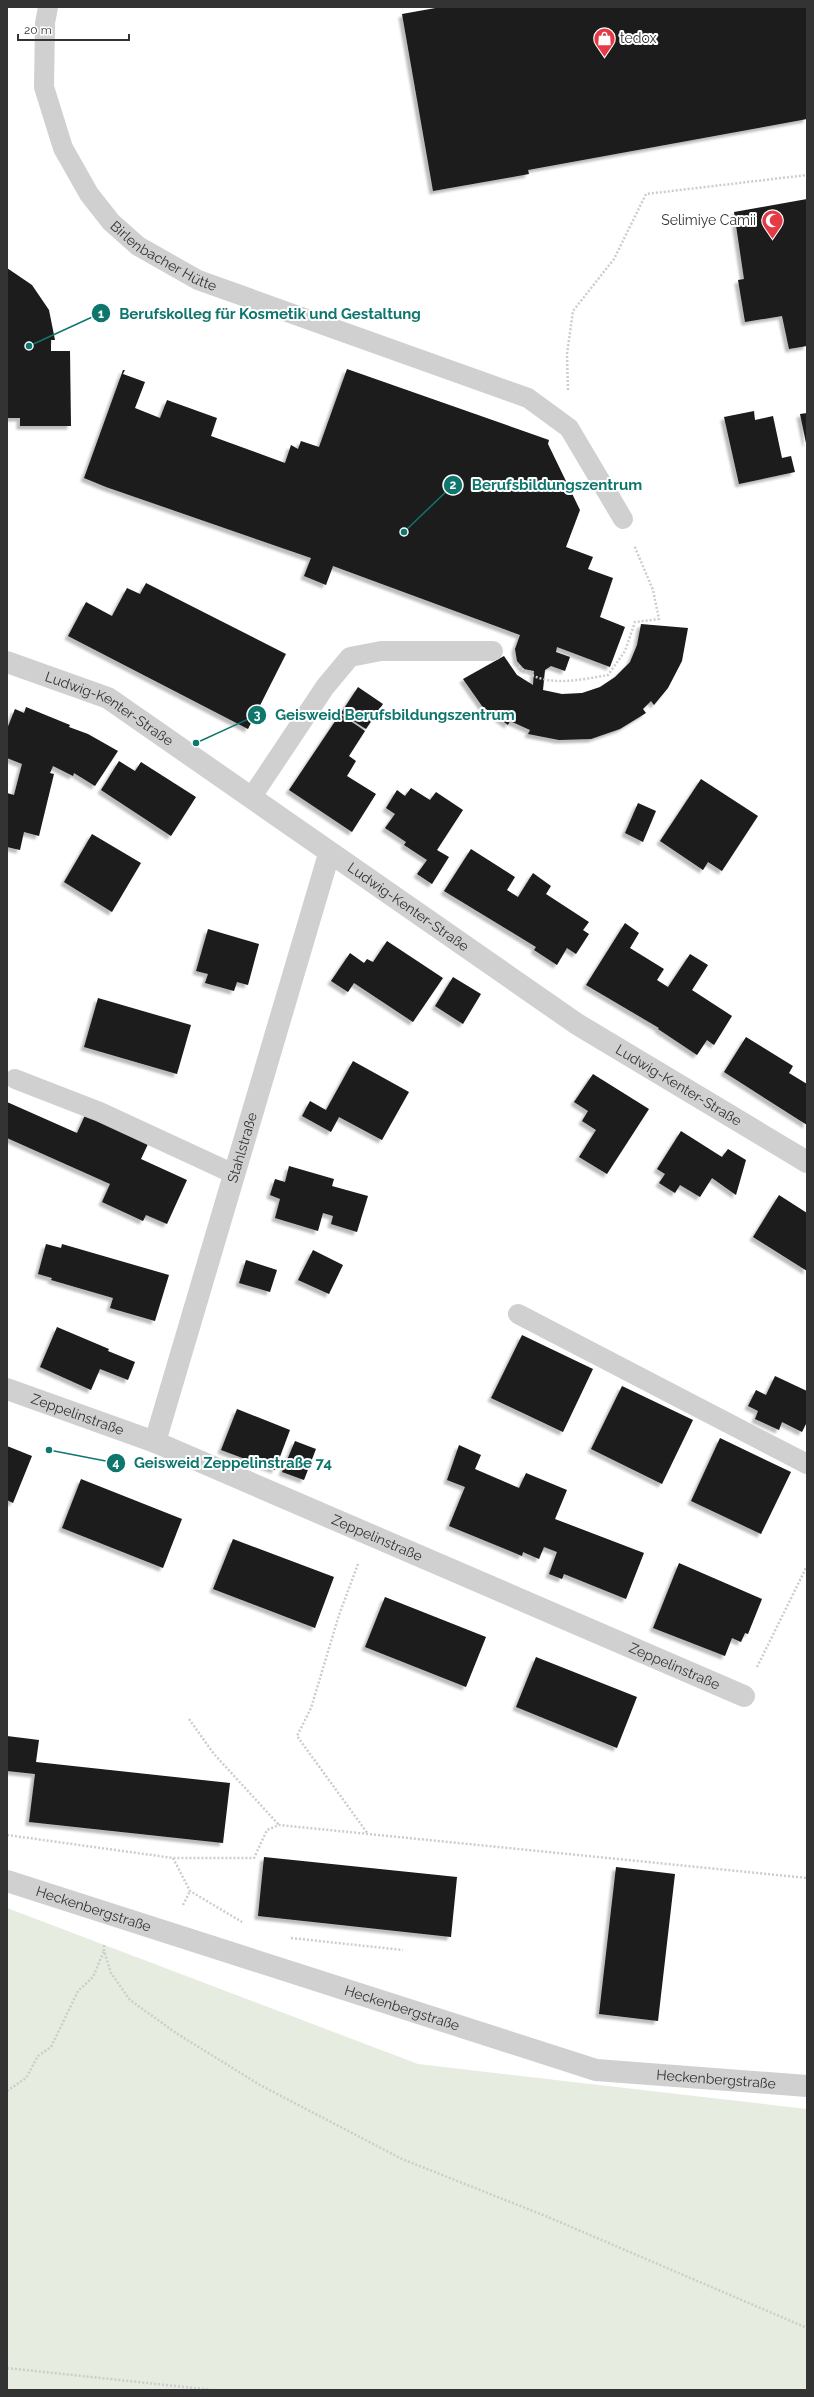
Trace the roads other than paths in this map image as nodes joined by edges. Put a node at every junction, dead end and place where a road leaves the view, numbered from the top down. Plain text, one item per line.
1 (48, 7) edge
2 (623, 519) road end
3 (493, 651) road end
4 (7, 662) edge
5 (251, 798) junction
6 (329, 854) junction
7 (15, 1079) dead end
8 (807, 1162) edge
9 (234, 1174) junction
10 (518, 1314) dead end
11 (7, 1389) edge
12 (155, 1442) junction
13 (807, 1464) edge
14 (744, 1696) road end
15 (7, 1882) edge
16 (807, 2086) edge

1 - 2 lane, Birlenbacher Hütte
3 - 5 lane
4 - 5 street, Ludwig-Kenter-Straße
5 - 6 street, Ludwig-Kenter-Straße
6 - 8 street, Ludwig-Kenter-Straße
6 - 9 street, Stahlstraße
7 - 9 lane
9 - 12 street, Stahlstraße
10 - 13 lane
11 - 12 street, Zeppelinstraße
12 - 14 street, Zeppelinstraße
15 - 16 street, Heckenbergstraße

